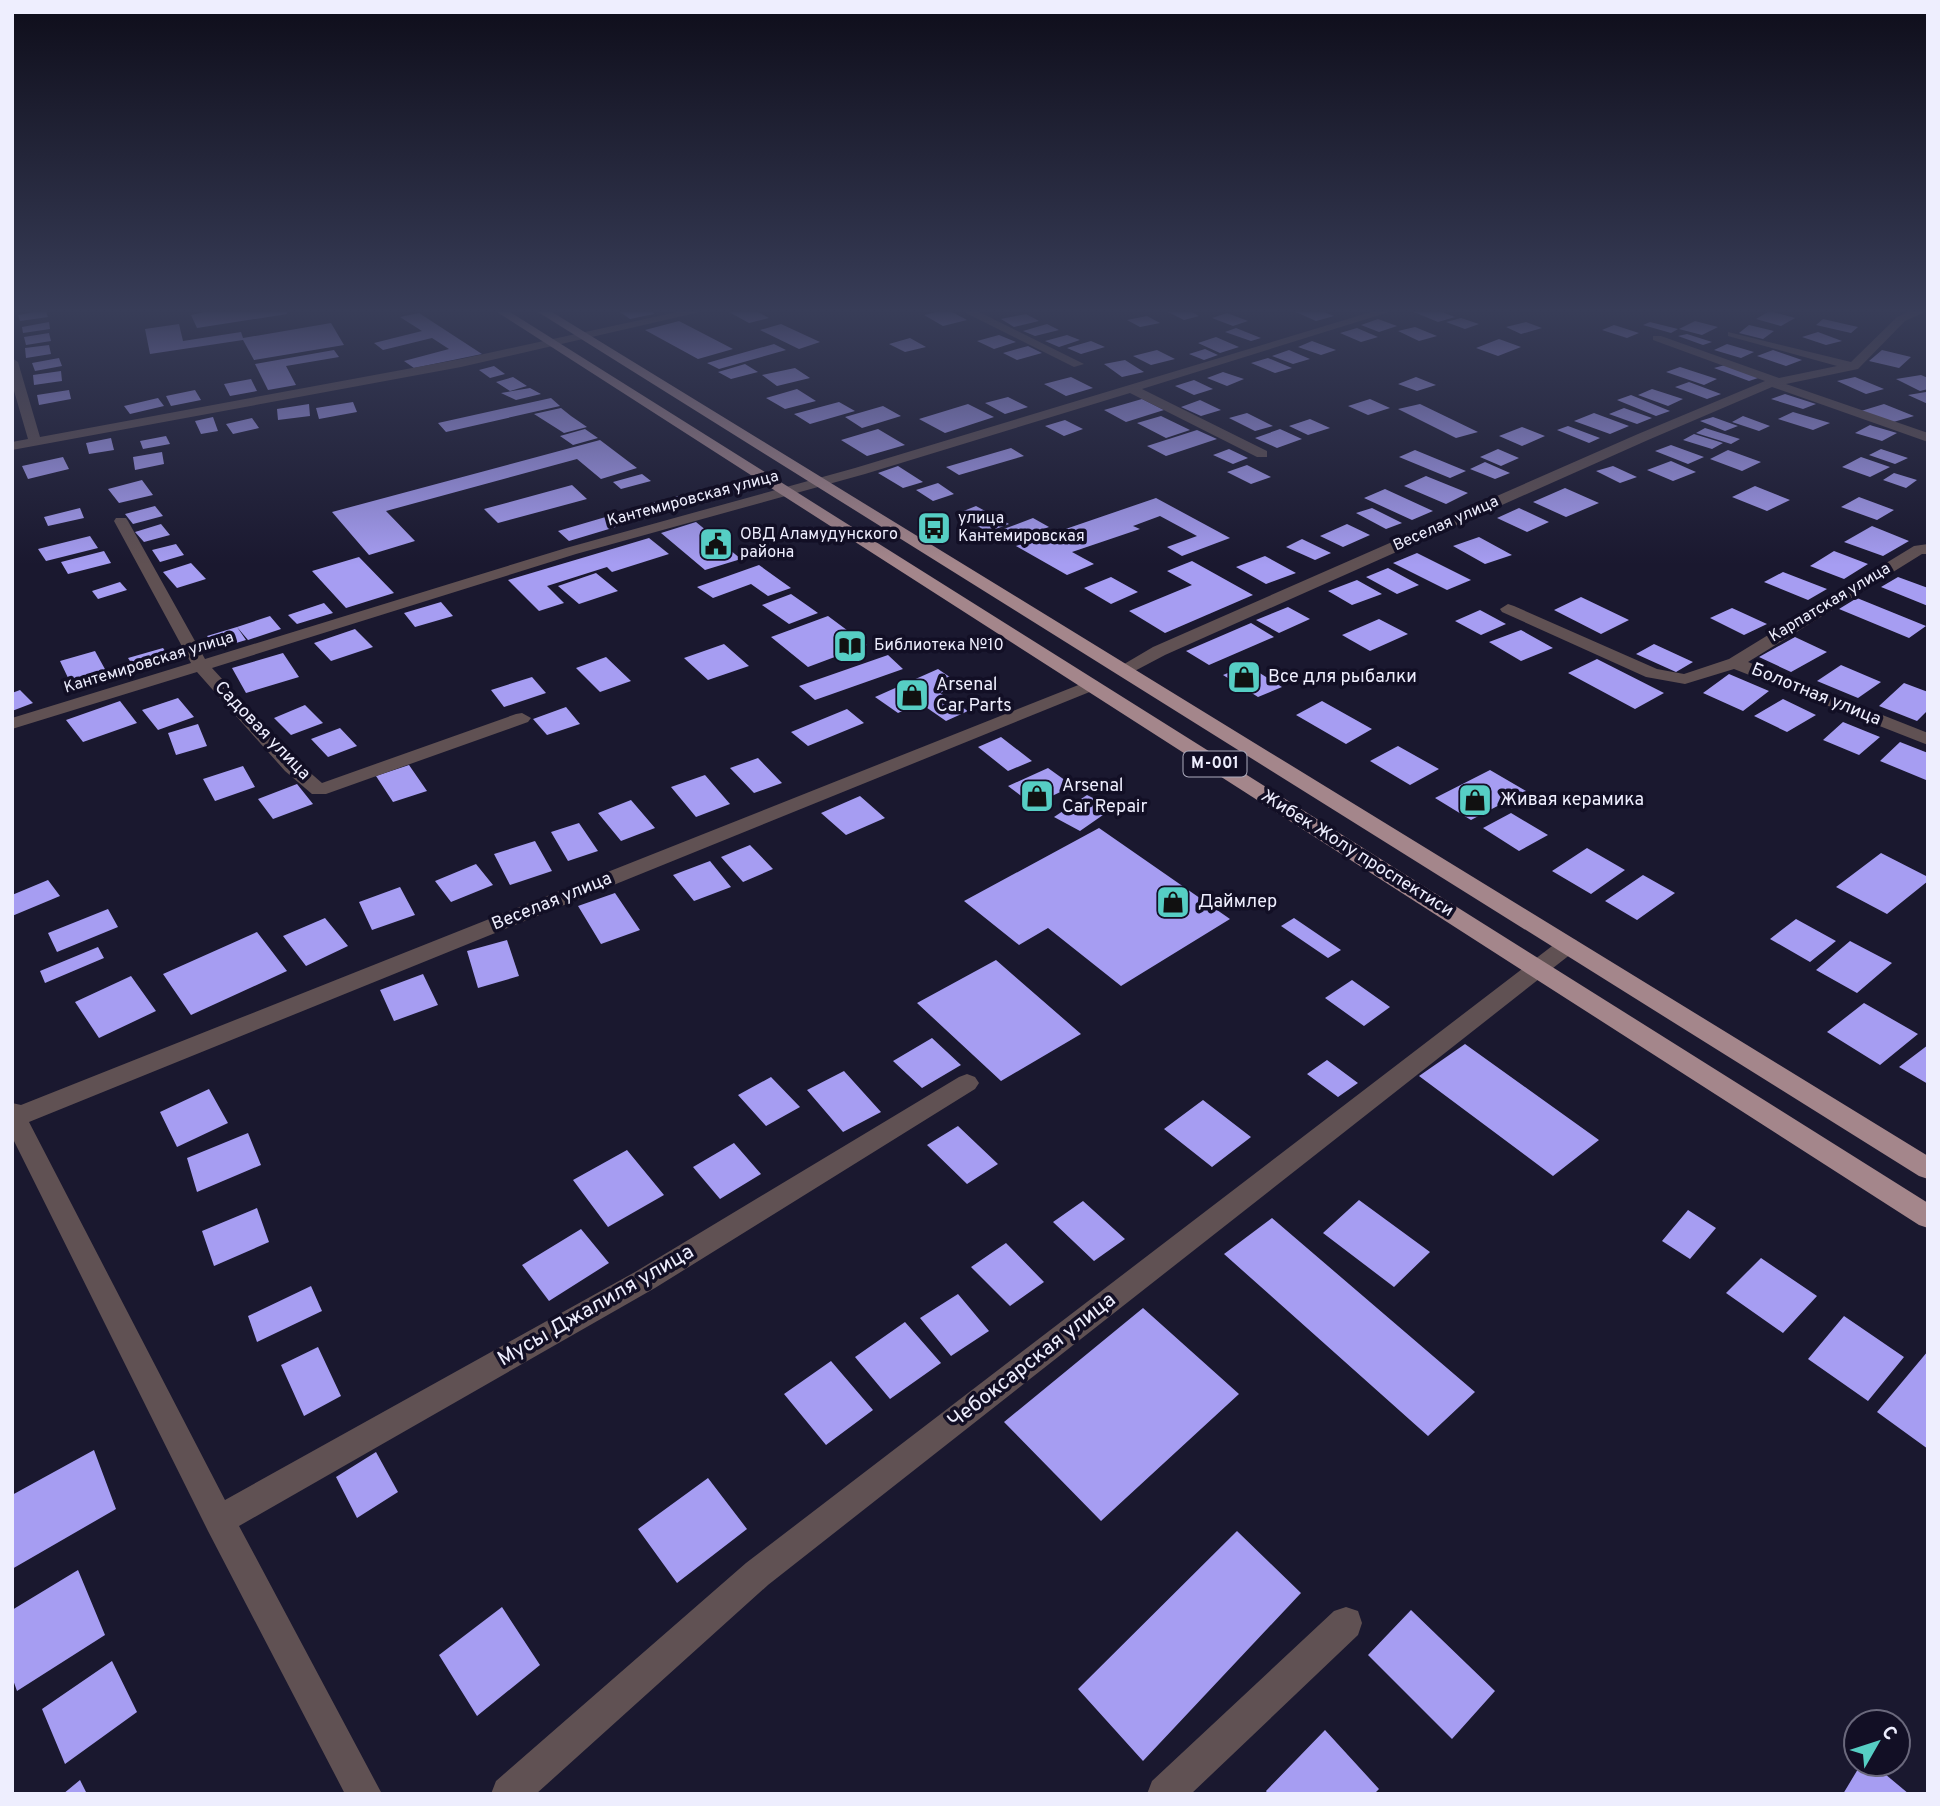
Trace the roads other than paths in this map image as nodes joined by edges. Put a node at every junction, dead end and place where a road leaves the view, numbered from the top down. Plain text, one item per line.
1 (22, 396) edge
2 (279, 396) edge
3 (635, 396) edge
4 (679, 396) edge
5 (1102, 396) edge
6 (1146, 396) edge
7 (1743, 396) edge
8 (1811, 396) edge
9 (1928, 438) edge
10 (35, 441) junction
11 (12, 446) edge
12 (1262, 454) dead end
13 (818, 483) junction
14 (784, 491) junction
15 (121, 521) dead end
16 (1928, 549) edge
17 (1508, 609) dead end
18 (1735, 663) junction
19 (200, 665) junction
20 (1123, 670) junction
21 (1091, 685) junction
22 (522, 718) dead end
23 (12, 724) edge
24 (1928, 740) edge
25 (1568, 946) junction
26 (1537, 969) junction
27 (967, 1083) dead end
28 (14, 1116) edge
29 (1928, 1168) edge
30 (1928, 1217) edge
31 (219, 1520) junction
32 (1346, 1623) dead end
33 (364, 1794) edge
34 (509, 1794) edge
35 (1165, 1794) edge

1 - 10 street
2 - 10 street
3 - 14 main road, Жибек Жолу проспектиси / М-001
4 - 13 main road, Жибек Жолу проспектиси / М-001
5 - 13 street, Кантемировская улица
6 - 12 street
7 - 20 street, Веселая улица
8 - 9 street
10 - 11 street
13 - 14 street, Кантемировская улица
13 - 20 main road, Жибек Жолу проспектиси / М-001
14 - 19 street, Кантемировская улица
14 - 21 main road, Жибек Жолу проспектиси / М-001
15 - 19 street, Садовая улица
16 - 18 street, Карпатская улица
17 - 18 street, Болотная улица
18 - 24 street, Болотная улица
19 - 22 street, Садовая улица
19 - 23 street, Кантемировская улица
20 - 25 main road, Жибек Жолу проспектиси / М-001
21 - 26 main road, Жибек Жолу проспектиси / М-001
21 - 28 street, Веселая улица
25 - 26 street, Чебоксарская улица
25 - 29 main road, Жибек Жолу проспектиси / М-001
26 - 30 main road, Жибек Жолу проспектиси / М-001
26 - 34 street, Чебоксарская улица
27 - 31 street, Мусы Джалиля улица
28 - 31 street
31 - 33 street
32 - 35 street

